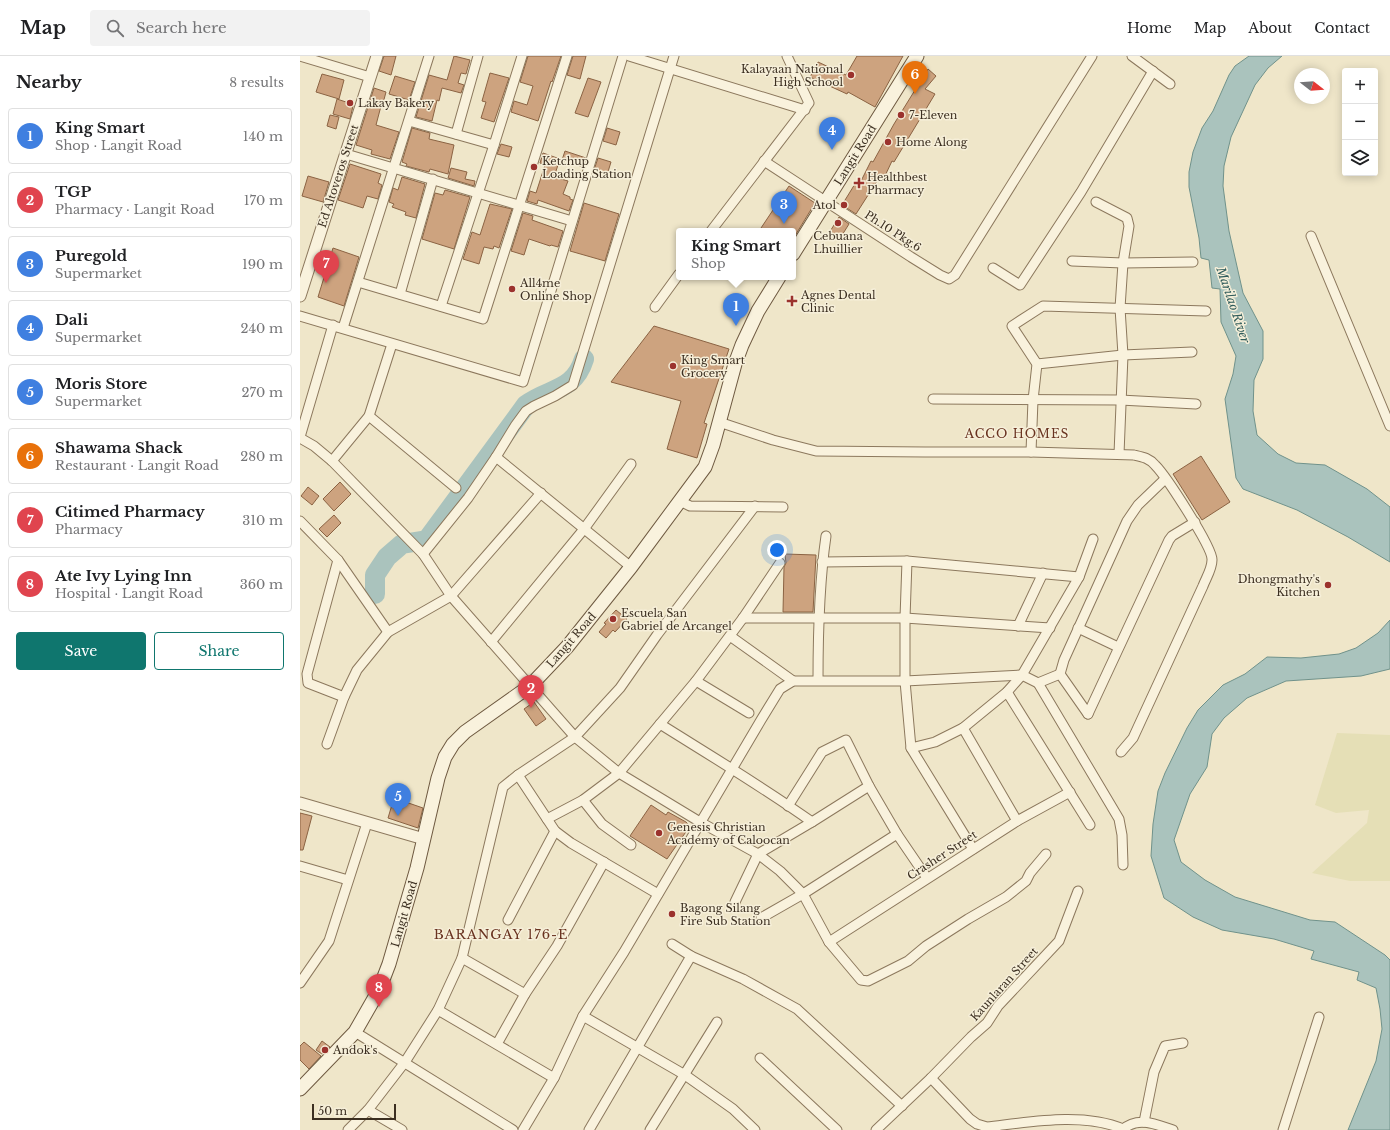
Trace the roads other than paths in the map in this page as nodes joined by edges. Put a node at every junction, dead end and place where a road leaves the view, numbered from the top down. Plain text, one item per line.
1 (300, 56) edge
2 (377, 56) edge
3 (429, 56) edge
4 (478, 56) edge
5 (522, 56) edge
6 (566, 56) edge
7 (622, 56) edge
8 (629, 56) edge
9 (674, 56) edge
10 (787, 56) edge
11 (917, 56) edge
12 (1092, 56) edge
13 (1132, 56) edge
14 (670, 69) junction
15 (1153, 71) junction
16 (370, 77) junction
17 (1170, 84) dead end
18 (805, 110) junction
19 (409, 121) junction
20 (456, 134) junction
21 (494, 145) junction
22 (346, 154) junction
23 (764, 161) junction
24 (394, 168) junction
25 (433, 179) junction
26 (478, 193) junction
27 (825, 202) junction
28 (1096, 202) dead end
29 (519, 205) junction
30 (572, 220) junction
31 (714, 228) edge
32 (1311, 236) dead end
33 (796, 249) edge
34 (1072, 261) dead end
35 (1193, 262) dead end
36 (1123, 263) junction
37 (993, 268) dead end
38 (676, 278) edge
39 (776, 280) edge
40 (358, 282) junction
41 (400, 294) junction
42 (300, 296) edge
43 (441, 306) junction
44 (655, 307) dead end
45 (1120, 308) junction
46 (1206, 311) dead end
47 (300, 316) edge
48 (334, 325) junction
49 (343, 328) junction
50 (392, 344) junction
51 (1192, 352) dead end
52 (1123, 355) junction
53 (1036, 364) junction
54 (933, 399) dead end
55 (1033, 400) junction
56 (1120, 400) junction
57 (1196, 404) dead end
58 (369, 416) junction
59 (719, 422) junction
60 (1390, 426) edge
61 (300, 438) edge
62 (1031, 452) junction
63 (1119, 454) junction
64 (496, 457) junction
65 (332, 461) junction
66 (631, 464) dead end
67 (1165, 479) junction
68 (456, 488) dead end
69 (541, 493) junction
70 (680, 501) junction
71 (756, 506) junction
72 (783, 507) dead end
73 (300, 521) edge
74 (1195, 522) junction
75 (584, 528) junction
76 (826, 536) dead end
77 (1093, 540) dead end
78 (423, 554) junction
79 (338, 560) junction
80 (907, 561) junction
81 (822, 562) junction
82 (780, 564) dead end
83 (631, 567) junction
84 (1043, 573) junction
85 (1079, 577) junction
86 (451, 596) junction
87 (743, 618) junction
88 (819, 618) junction
89 (905, 618) junction
90 (1018, 626) junction
91 (1050, 628) junction
92 (1078, 628) junction
93 (388, 632) junction
94 (730, 636) junction
95 (492, 642) junction
96 (1118, 647) junction
97 (1060, 674) junction
98 (1022, 675) junction
99 (818, 680) junction
100 (696, 681) junction
101 (793, 681) junction
102 (906, 681) junction
103 (1038, 683) junction
104 (530, 686) junction
105 (1007, 692) junction
106 (344, 697) junction
107 (750, 713) dead end
108 (660, 724) junction
109 (963, 728) junction
110 (575, 737) junction
111 (327, 744) dead end
112 (911, 748) junction
113 (1122, 752) dead end
114 (731, 769) junction
115 (619, 773) junction
116 (518, 775) junction
117 (869, 786) junction
118 (1070, 792) junction
119 (583, 800) junction
120 (300, 803) edge
121 (788, 806) junction
122 (547, 819) junction
123 (1017, 821) junction
124 (700, 822) junction
125 (812, 822) junction
126 (367, 823) junction
127 (1090, 825) dead end
128 (555, 831) junction
129 (897, 834) junction
130 (424, 839) junction
131 (631, 845) dead end
132 (973, 849) junction
133 (758, 854) junction
134 (1046, 854) dead end
135 (604, 862) junction
136 (1123, 865) dead end
137 (300, 866) edge
138 (927, 878) junction
139 (348, 880) junction
140 (1078, 890) dead end
141 (658, 894) junction
142 (803, 894) junction
143 (735, 902) dead end
144 (761, 918) dead end
145 (508, 920) dead end
146 (829, 942) junction
147 (672, 944) dead end
148 (691, 956) junction
149 (462, 958) junction
150 (300, 983) edge
151 (525, 994) junction
152 (438, 1010) junction
153 (583, 1016) junction
154 (1319, 1018) dead end
155 (717, 1022) dead end
156 (355, 1032) junction
157 (1183, 1043) dead end
158 (497, 1044) junction
159 (638, 1049) junction
160 (760, 1058) dead end
161 (405, 1062) junction
162 (685, 1075) junction
163 (554, 1078) junction
164 (931, 1078) junction
165 (300, 1089) edge
166 (902, 1106) junction
167 (368, 1110) junction
168 (1144, 1122) junction
169 (987, 1128) edge
170 (1123, 1129) edge
171 (348, 1130) edge
172 (402, 1130) edge
173 (513, 1130) edge
174 (523, 1130) edge
175 (589, 1130) edge
176 (650, 1130) edge
177 (755, 1130) edge
178 (837, 1130) edge
179 (876, 1130) edge
180 (1173, 1130) edge
181 (1283, 1130) edge

1 - 16 street
2 - 16 street, Ed Altoveros Street
3 - 19 street
4 - 20 street
5 - 21 street
6 - 29 street
7 - 30 street
8 - 14 street
9 - 14 street
10 - 18 street
11 - 27 main road, Langit Road
12 - 27 street, Ph.10 Pkg.6
13 - 15 street
14 - 18 street
14 - 64 street
15 - 17 street
15 - 37 street
16 - 22 street, Ed Altoveros Street
18 - 23 street
19 - 20 street
19 - 24 street
20 - 21 street
21 - 26 street
22 - 24 street
22 - 42 street, Ed Altoveros Street
23 - 27 street, Ph.10 Pkg.6
23 - 31 street
24 - 25 street
24 - 40 street
25 - 26 street
25 - 41 street
26 - 29 street
26 - 43 street
27 - 33 main road, Langit Road
28 - 36 street
29 - 30 street
29 - 43 street
30 - 50 street
32 - 60 street
34 - 36 street
35 - 36 street
36 - 45 street
38 - 44 street
39 - 59 main road, Langit Road
40 - 41 street
40 - 49 street
41 - 43 street
45 - 46 street
45 - 52 street
45 - 53 street
47 - 48 street
48 - 49 street
48 - 61 street
49 - 50 street
50 - 58 street
51 - 52 street
52 - 53 street
52 - 56 street
53 - 55 street
54 - 55 street
55 - 56 street
55 - 62 street
56 - 57 street
56 - 63 street
58 - 65 street
58 - 68 street
59 - 62 street
59 - 70 main road, Langit Road
61 - 65 street
62 - 63 street
63 - 67 street
64 - 69 street
64 - 78 street
65 - 78 street
66 - 75 street
67 - 74 street
67 - 92 street
69 - 75 street
69 - 86 street
70 - 71 street
70 - 83 main road, Langit Road
71 - 72 street
71 - 110 street
73 - 79 street
74 - 96 street
74 - 113 street
75 - 83 street
75 - 95 street
76 - 81 street
77 - 85 street
78 - 86 street
79 - 93 street
79 - 106 street
80 - 81 street
80 - 84 street
80 - 89 street
81 - 88 street
82 - 87 street
83 - 104 main road, Langit Road
84 - 85 street
84 - 90 street
85 - 91 street
86 - 93 street
86 - 95 street
87 - 88 street
87 - 94 street
88 - 89 street
88 - 99 street
89 - 90 street
89 - 102 street
90 - 91 street
91 - 98 street
92 - 96 street
92 - 97 street
93 - 106 street
94 - 100 street
94 - 101 street
95 - 104 street
96 - 97 street
97 - 103 street
98 - 102 street
98 - 103 street
98 - 105 street
99 - 101 street
99 - 102 street
100 - 107 street
100 - 108 street
101 - 114 street
102 - 112 street
103 - 136 street
104 - 110 street
104 - 130 main road, Langit Road
105 - 109 street
105 - 118 street
106 - 111 street
108 - 114 street
108 - 115 street
109 - 112 street
109 - 123 street
110 - 115 street
110 - 116 street
112 - 132 street
114 - 121 street
114 - 124 street
115 - 119 street
115 - 124 street
116 - 122 street
116 - 149 street
117 - 121 street
117 - 125 street
117 - 129 street
118 - 123 street, Crasher Street
118 - 127 street
119 - 122 street
119 - 131 street
120 - 126 street
121 - 125 street
122 - 128 street
123 - 132 street, Crasher Street
124 - 133 street
124 - 141 street
125 - 133 street
126 - 130 street
126 - 139 street
128 - 135 street
128 - 145 street
129 - 138 street
129 - 142 street
130 - 156 main road, Langit Road
132 - 138 street, Crasher Street
133 - 142 street
133 - 143 street
134 - 146 street
135 - 141 street
135 - 151 street
137 - 139 street
138 - 146 street, Crasher Street
139 - 150 street
140 - 164 street, Kaunlaran Street
141 - 153 street
142 - 144 street
142 - 146 street
147 - 148 street
148 - 159 street
148 - 166 street
149 - 151 street
149 - 152 street
151 - 158 street
152 - 158 street
152 - 161 street
153 - 159 street
153 - 163 street
154 - 181 street
155 - 162 street
156 - 161 street
156 - 165 main road, Langit Road
157 - 168 street
158 - 163 street
159 - 162 street
159 - 175 street
160 - 178 street
161 - 167 street
161 - 173 street
162 - 176 street
162 - 177 street
163 - 174 street
164 - 166 street, Kaunlaran Street
164 - 169 street
166 - 179 street, Kaunlaran Street
167 - 171 street
167 - 172 street
168 - 170 street
168 - 180 street
169 - 170 street

